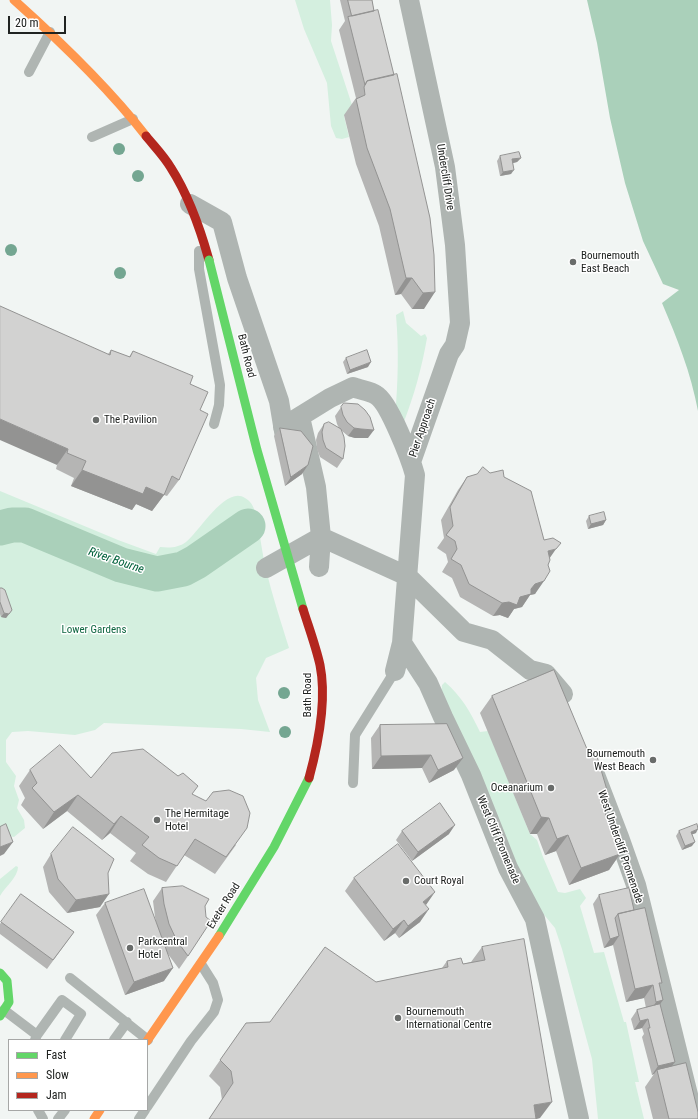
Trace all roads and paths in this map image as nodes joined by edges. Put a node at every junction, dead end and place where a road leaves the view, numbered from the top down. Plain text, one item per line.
1 (14, 0) edge
2 (410, 0) edge
3 (50, 32) junction
4 (30, 72) dead end
5 (133, 119) junction
6 (92, 137) dead end
7 (190, 204) junction
8 (203, 238) junction
9 (449, 354) joint
10 (300, 417) junction
11 (214, 424) dead end
12 (411, 462) junction
13 (321, 537) junction
14 (319, 567) dead end
15 (266, 568) dead end
16 (407, 576) junction
17 (402, 643) junction
18 (395, 671) joint
19 (567, 703) edge
20 (587, 755) edge
21 (309, 778) joint
22 (353, 783) dead end
23 (201, 964) junction
24 (0, 973) edge
25 (70, 978) dead end
26 (2, 1013) edge
27 (126, 1022) junction
28 (36, 1038) edge
29 (66, 1039) edge
30 (115, 1039) edge
31 (146, 1039) edge
32 (148, 1039) edge
33 (148, 1106) edge
34 (64, 1111) edge
35 (58, 1119) edge
36 (579, 1119) edge
37 (694, 1119) edge

1 - 3 main road, Bath Road
2 - 9 street, Undercliff Drive
3 - 4 lane
3 - 5 main road, Bath Road
5 - 6 lane
5 - 7 main road, Bath Road
7 - 8 main road, Bath Road
7 - 10 street
8 - 11 lane
8 - 21 main road, Bath Road, bridge
9 - 12 street, Pier Approach
10 - 12 street
10 - 13 street
12 - 16 street, Pier Approach
13 - 14 street
13 - 15 street
13 - 16 street
16 - 17 street, Pier Approach
16 - 19 street
17 - 18 street, Pier Approach
17 - 36 street, West Cliff Promenade
18 - 22 lane
20 - 37 street, West Undercliff Promenade
21 - 23 main road, Exeter Road
23 - 32 main road, Exeter Road
23 - 33 lane
24 - 26 main road
25 - 27 lane
26 - 28 lane
27 - 30 lane
27 - 31 lane
28 - 29 lane
34 - 35 lane

